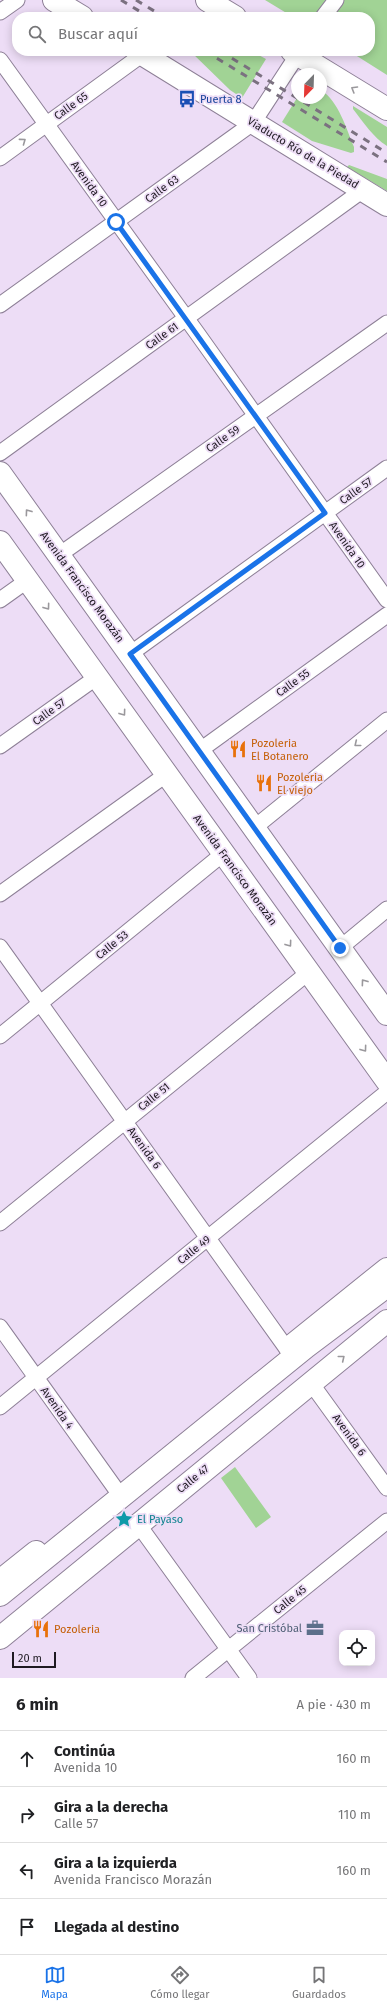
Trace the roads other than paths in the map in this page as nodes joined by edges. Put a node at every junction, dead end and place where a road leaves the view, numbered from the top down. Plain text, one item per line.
1 (17, 0) edge
2 (54, 0) edge
3 (207, 0) edge
4 (336, 0) edge
5 (0, 12) edge
6 (74, 12) edge
7 (227, 12) edge
8 (327, 12) edge
9 (136, 56) edge
10 (145, 56) edge
11 (295, 56) edge
12 (303, 56) edge
13 (0, 60) edge
14 (387, 109) edge
15 (253, 123) junction
16 (46, 124) junction
17 (0, 158) edge
18 (363, 190) junction
19 (387, 205) edge
20 (116, 222) junction
21 (0, 306) edge
22 (186, 318) junction
23 (387, 323) edge
24 (256, 416) junction
25 (0, 453) edge
26 (387, 468) edge
27 (0, 473) edge
28 (325, 513) junction
29 (0, 542) edge
30 (59, 555) junction
31 (28, 580) junction
32 (0, 600) edge
33 (387, 600) edge
34 (387, 615) edge
35 (130, 654) junction
36 (97, 677) junction
37 (387, 720) edge
38 (0, 746) edge
39 (199, 751) junction
40 (167, 774) junction
41 (254, 828) junction
42 (224, 853) junction
43 (0, 894) edge
44 (387, 909) edge
45 (0, 947) edge
46 (340, 948) junction
47 (309, 972) junction
48 (40, 1003) junction
49 (387, 1014) edge
50 (0, 1036) edge
51 (387, 1081) edge
52 (387, 1092) edge
53 (125, 1121) junction
54 (0, 1223) edge
55 (209, 1238) junction
56 (387, 1269) edge
57 (387, 1286) edge
58 (387, 1321) edge
59 (0, 1327) edge
60 (287, 1348) junction
61 (36, 1378) junction
62 (302, 1384) junction
63 (0, 1407) edge
64 (115, 1488) junction
65 (387, 1488) edge
66 (387, 1521) edge
67 (138, 1524) junction
68 (0, 1581) edge
69 (0, 1595) edge
70 (2, 1631) edge
71 (228, 1650) junction
72 (193, 1678) edge
73 (249, 1678) edge

1 - 5 street
2 - 6 main road
3 - 7 main road
4 - 8 street
9 - 16 street, Calle 65
10 - 15 main road, Viaducto Río de la Piedad
11 - 15 street, Calle 63
14 -> 12 main road
13 - 16 street, Avenida 10
15 - 18 main road, Viaducto Río de la Piedad
15 - 20 street, Calle 63
17 -> 16 street, Calle 65
16 - 20 street, Avenida 10
18 - 19 main road, Viaducto Río de la Piedad
18 - 22 street, Calle 61
20 - 21 street, Calle 63
20 - 22 street, Avenida 10
22 - 24 street, Avenida 10
22 - 25 street, Calle 61
23 - 24 street, Calle 59
24 - 28 street, Avenida 10
24 - 30 street, Calle 59
26 - 28 street, Calle 57
30 -> 27 main road, Avenida Francisco Morazán
28 - 33 street, Avenida 10
28 - 35 street, Calle 57
29 - 31 main road, Avenida Francisco Morazán
30 - 35 main road, Avenida Francisco Morazán
31 - 32 street
31 -> 36 main road, Avenida Francisco Morazán
34 - 39 street, Calle 55
35 - 39 main road, Avenida Francisco Morazán
36 - 38 street, Calle 57
36 -> 40 main road, Avenida Francisco Morazán
37 -> 41 street
39 - 41 main road, Avenida Francisco Morazán
40 - 42 main road, Avenida Francisco Morazán
40 - 43 street
41 - 46 main road, Avenida Francisco Morazán
42 -> 47 main road, Avenida Francisco Morazán
42 - 48 street, Calle 53
44 - 46 street
45 - 48 street, Avenida 6
49 -> 46 main road, Avenida Francisco Morazán
47 -> 51 main road, Avenida Francisco Morazán
47 - 53 street, Calle 51
48 - 50 street, Calle 53
48 - 53 street, Avenida 6
52 - 55 street, Calle 49
53 - 54 street, Calle 51
53 - 55 street, Avenida 6
55 - 60 street, Avenida 6
55 - 61 street, Calle 49
56 - 60 main road
57 - 69 main road
62 -> 58 main road, Calle 47
59 - 61 street, Avenida 4
60 - 64 main road
61 - 63 street, Calle 49
61 - 64 street, Avenida 4
62 - 65 street, Avenida 6
62 - 67 main road, Calle 47
62 - 70 main road
64 - 68 main road
66 - 71 street, Calle 45
67 - 70 main road, Calle 47
67 - 71 street
71 - 72 street, Calle 45
71 - 73 street

